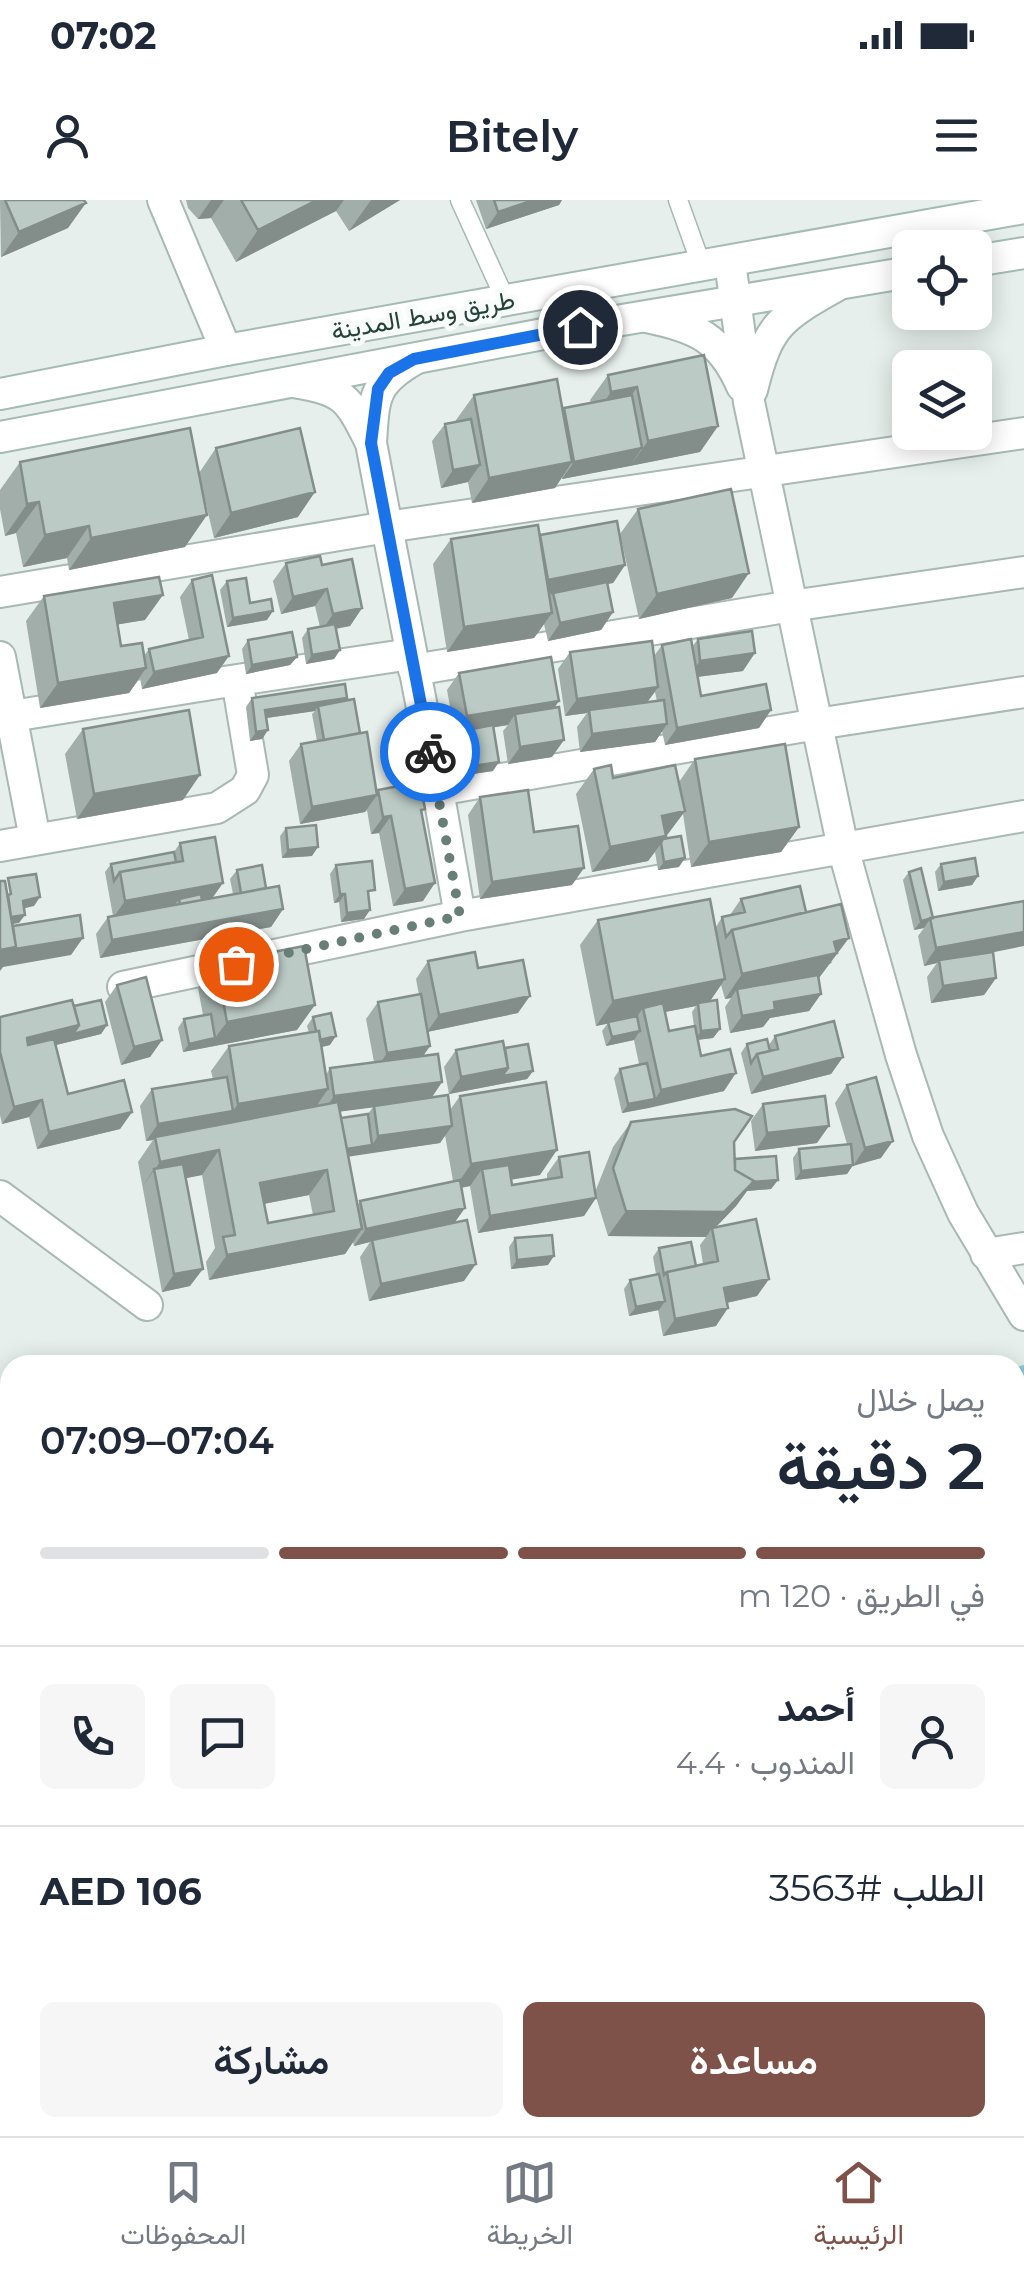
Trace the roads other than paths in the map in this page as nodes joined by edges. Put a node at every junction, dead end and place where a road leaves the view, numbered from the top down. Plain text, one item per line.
1 (163, 200) edge
2 (460, 200) edge
3 (678, 200) edge
4 (1024, 208) edge
5 (1024, 253) edge
6 (992, 258) edge
7 (716, 265) junction
8 (892, 275) edge
9 (842, 283) junction
10 (506, 300) junction
11 (736, 300) junction
12 (643, 316) junction
13 (226, 350) junction
14 (414, 359) junction
15 (293, 382) junction
16 (0, 394) edge
17 (749, 402) junction
18 (1024, 432) edge
19 (6, 440) edge
20 (371, 443) junction
21 (763, 470) junction
22 (386, 527) junction
23 (1024, 572) edge
24 (0, 592) edge
25 (792, 606) junction
26 (0, 657) edge
27 (412, 662) junction
28 (238, 680) junction
29 (1024, 692) edge
30 (5, 717) edge
31 (817, 724) junction
32 (438, 790) junction
33 (1024, 816) edge
34 (35, 839) junction
35 (0, 846) edge
36 (843, 848) junction
37 (460, 916) junction
38 (124, 987) edge
39 (0, 1196) edge
40 (1024, 1248) edge
41 (986, 1254) junction
42 (147, 1305) dead end
43 (1024, 1314) edge

1 - 13 street
2 - 10 lane
3 - 7 lane
4 - 7 street, طريق وسط المدينة
5 - 6 street
7 - 10 street, طريق وسط المدينة
7 - 11 street
8 - 9 street, طريق وسط المدينة
9 - 11 street, طريق وسط المدينة
9 - 17 street
10 - 13 street, طريق وسط المدينة
11 - 12 street, طريق وسط المدينة
11 - 17 street
12 - 14 street, طريق وسط المدينة
12 - 17 street
13 - 16 street, طريق وسط المدينة
14 - 15 street, طريق وسط المدينة
14 - 20 street
15 - 19 street, طريق وسط المدينة
15 - 20 street
17 - 21 street
18 - 21 street
20 - 22 street
21 - 22 street
21 - 25 street
22 - 24 street
22 - 27 street
23 - 25 street
25 - 27 street
25 - 31 street
26 - 30 street
27 - 28 street
27 - 32 street
28 - 30 street
28 - 34 street
29 - 31 street
30 - 34 street
31 - 32 street
31 - 36 street
32 - 37 street
33 - 36 street
34 - 35 street
36 - 37 street
36 - 41 street
37 - 38 street
39 - 42 street
40 - 41 street
41 - 43 street

